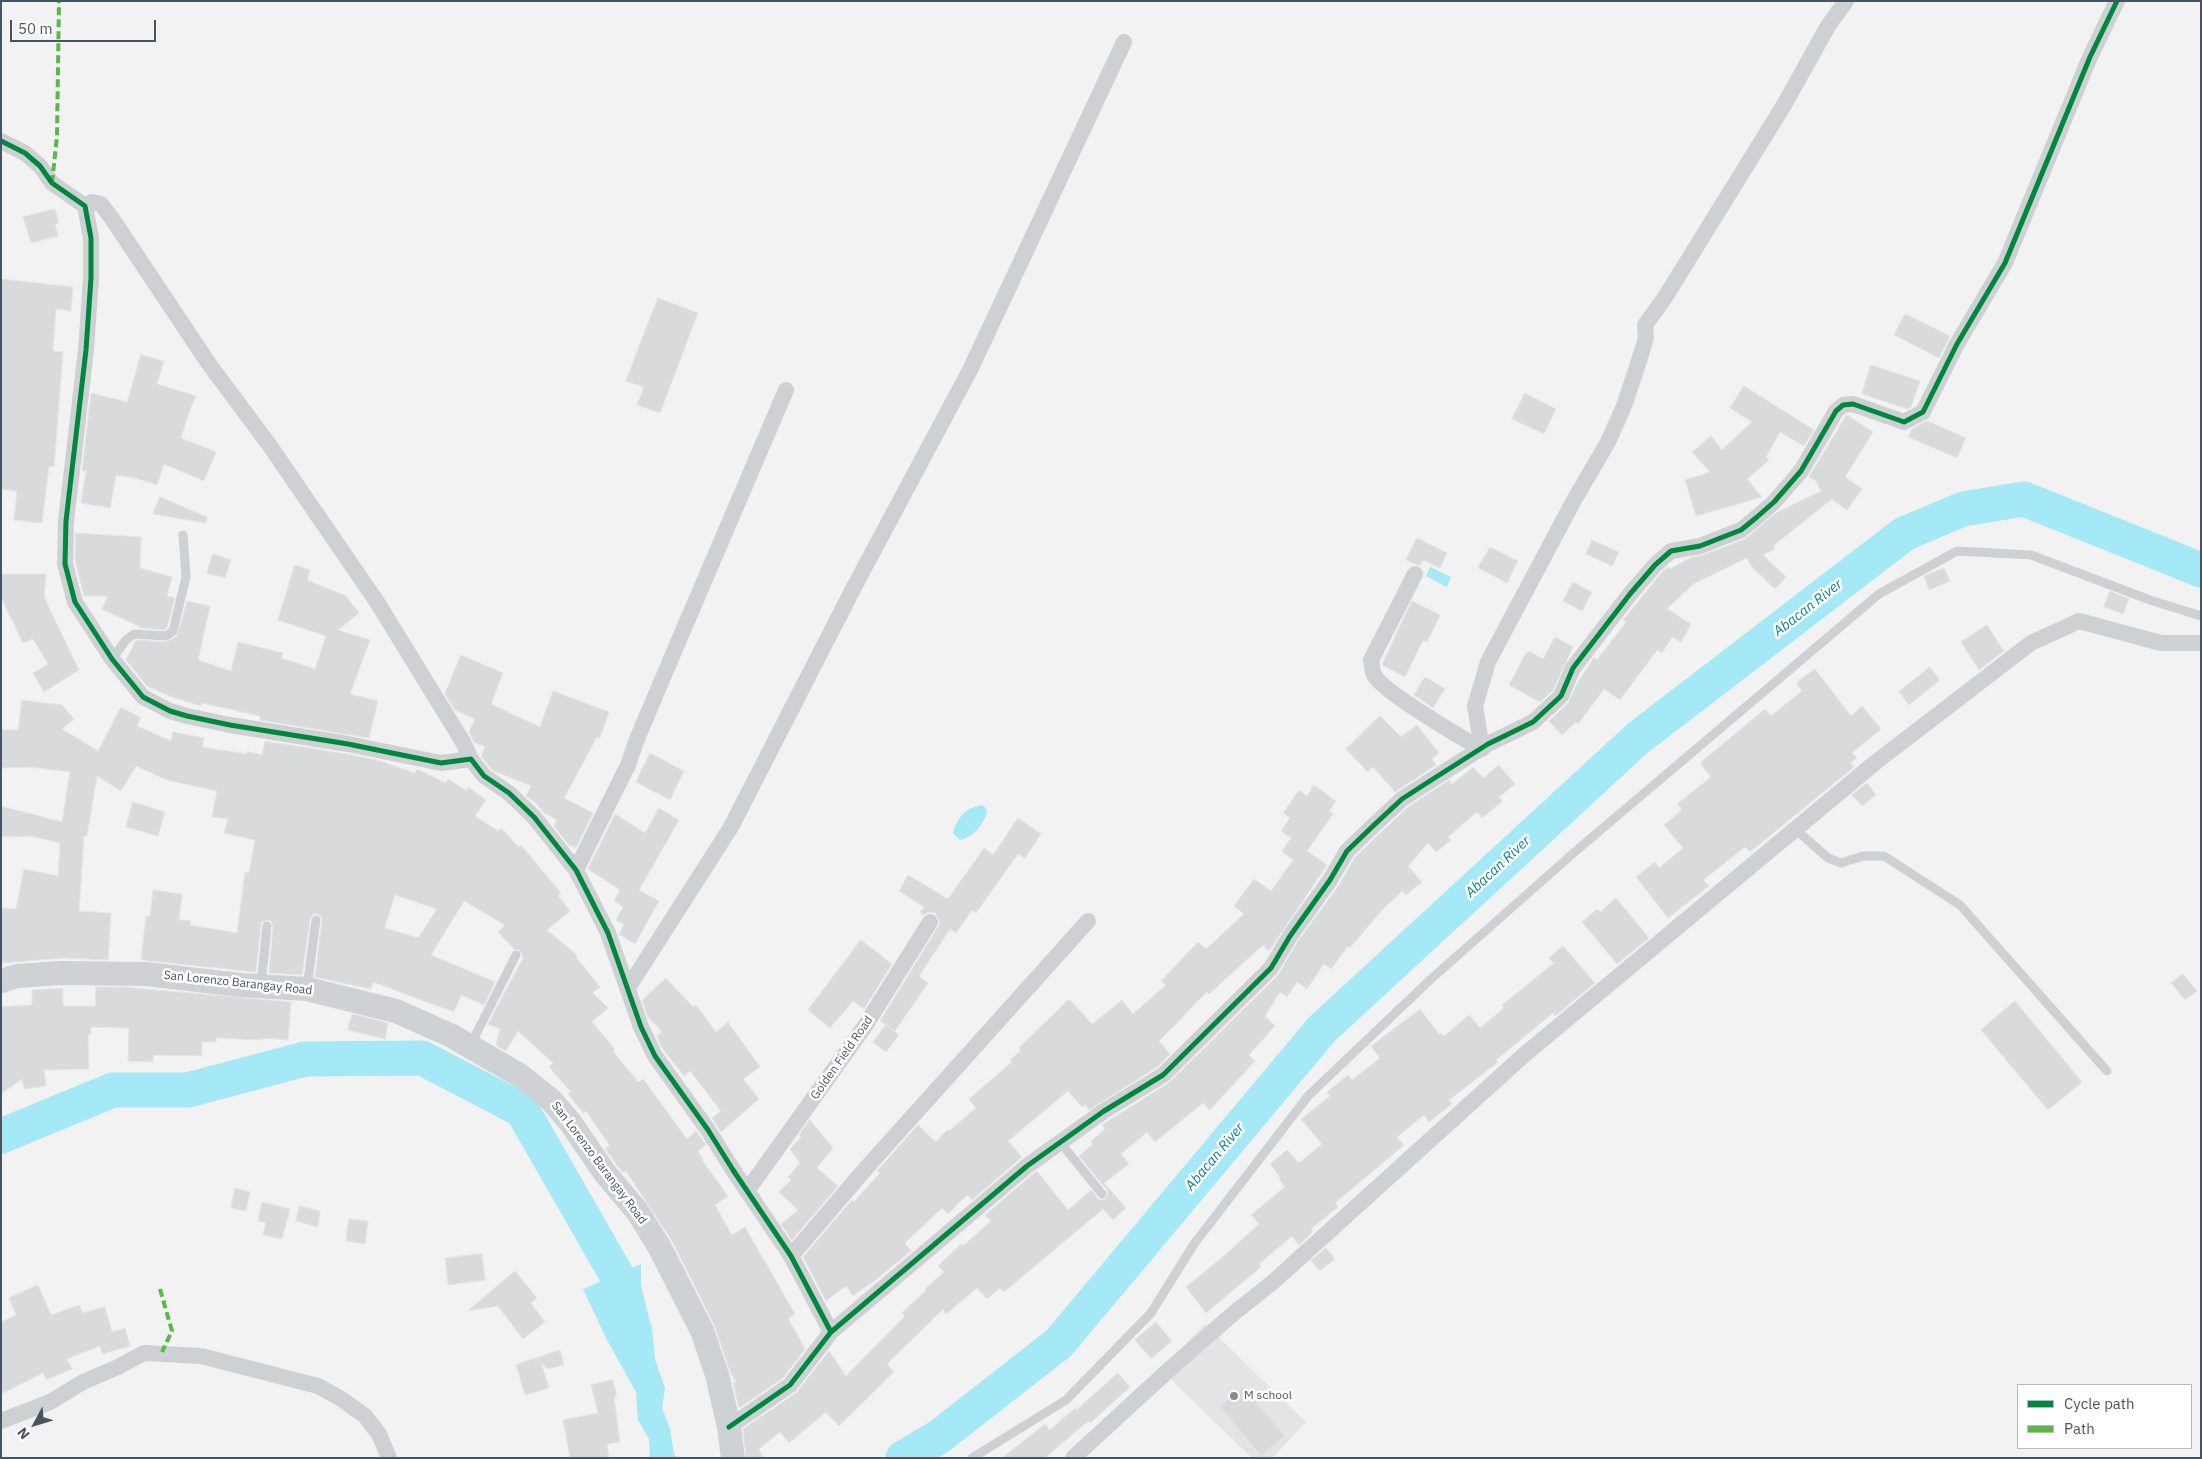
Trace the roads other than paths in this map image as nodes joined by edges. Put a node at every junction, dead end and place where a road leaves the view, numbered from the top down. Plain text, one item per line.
1 (1846, 1) edge
2 (2117, 1) edge
3 (1124, 42) dead end
4 (1, 141) edge
5 (85, 206) junction
6 (786, 390) dead end
7 (184, 535) dead end
8 (1415, 574) dead end
9 (2201, 616) edge
10 (2201, 643) edge
11 (112, 660) junction
12 (1482, 749) junction
13 (471, 758) junction
14 (1795, 830) junction
15 (576, 870) junction
16 (316, 920) dead end
17 (1088, 921) dead end
18 (930, 922) dead end
19 (267, 926) dead end
20 (516, 955) dead end
21 (1, 981) edge
22 (261, 985) junction
23 (628, 988) junction
24 (307, 989) junction
25 (470, 1046) junction
26 (2107, 1071) dead end
27 (1060, 1142) junction
28 (746, 1190) junction
29 (1102, 1194) dead end
30 (791, 1256) junction
31 (831, 1332) junction
32 (1, 1420) edge
33 (729, 1427) junction
34 (389, 1458) edge
35 (733, 1458) edge
36 (972, 1458) edge
37 (1073, 1458) edge

1 - 12 street
2 - 12 street
3 - 23 street
4 - 5 street
5 - 11 street
5 - 13 street
6 - 15 street
7 - 11 lane
8 - 12 street
9 - 36 lane
10 - 14 street
11 - 13 street
12 - 27 street
13 - 15 street
14 - 26 lane
14 - 37 street
15 - 23 street
16 - 24 lane
17 - 30 street
18 - 28 street, Golden Field Road
19 - 22 lane
20 - 25 lane
21 - 22 street, San Lorenzo Barangay Road
22 - 24 street, San Lorenzo Barangay Road
23 - 28 street
24 - 25 street, San Lorenzo Barangay Road
25 - 33 street, San Lorenzo Barangay Road
27 - 29 lane
27 - 31 street
28 - 30 street
30 - 31 street
31 - 33 street
32 - 34 street
33 - 35 street, San Lorenzo Barangay Road

